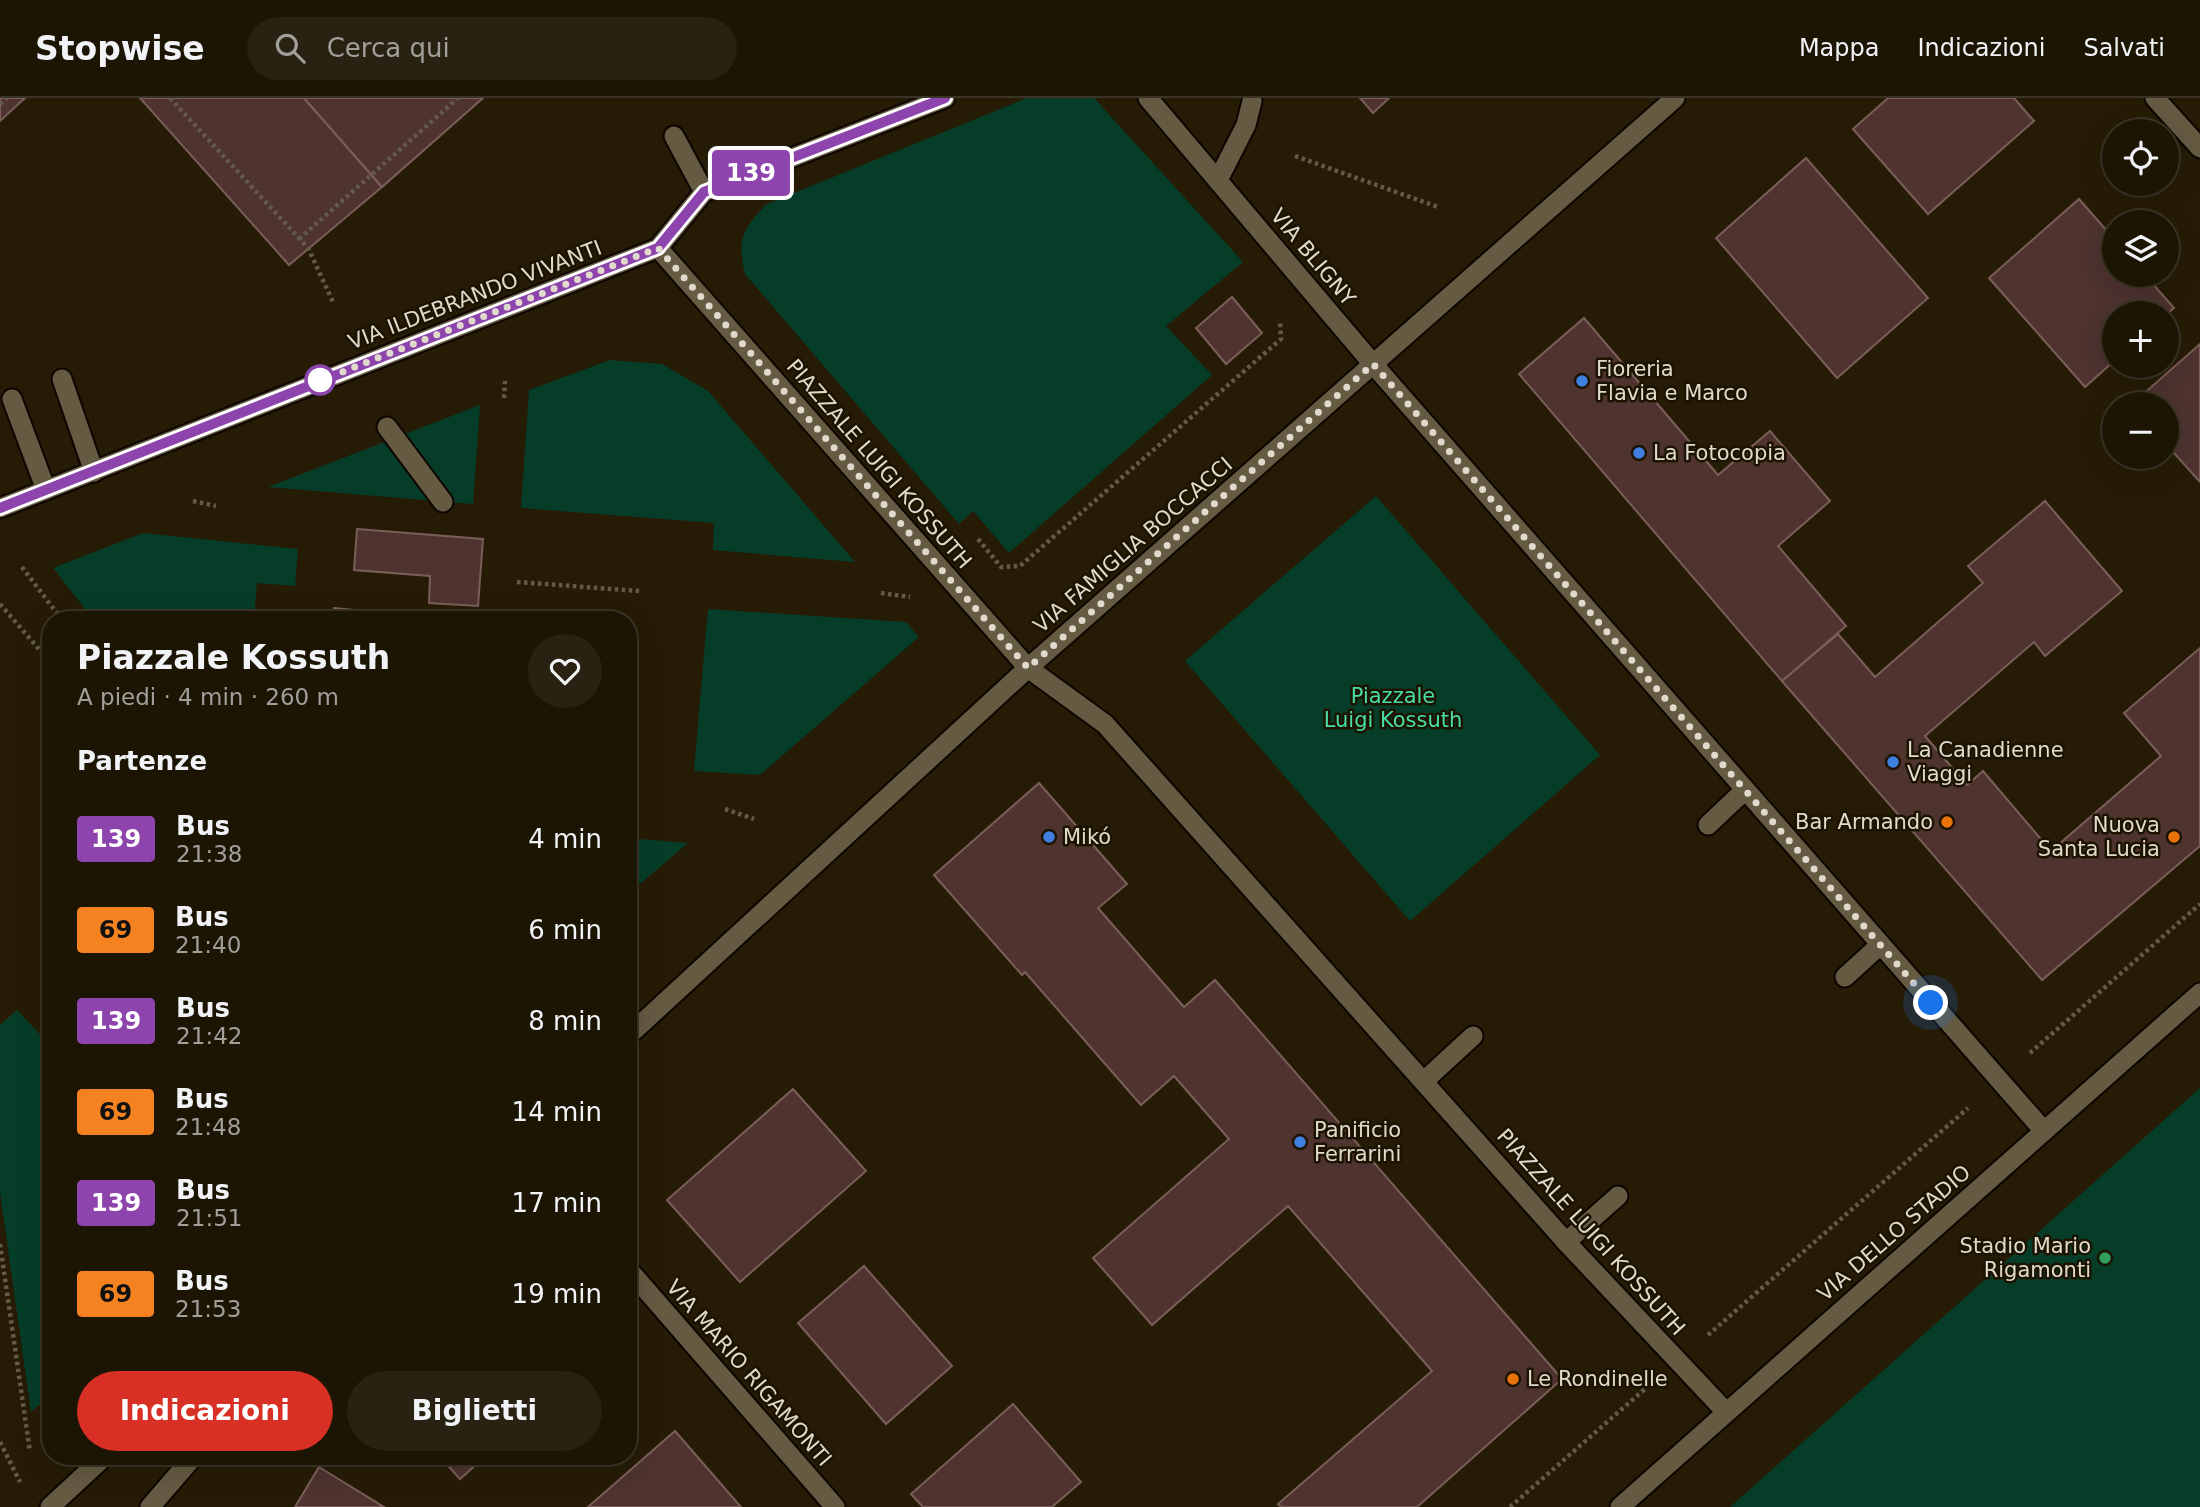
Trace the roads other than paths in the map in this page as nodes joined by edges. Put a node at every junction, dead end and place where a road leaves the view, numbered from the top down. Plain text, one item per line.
1 (945, 98) edge
2 (1149, 98) edge
3 (1675, 98) edge
4 (2155, 98) edge
5 (1252, 100) dead end
6 (674, 136) dead end
7 (2200, 148) edge
8 (1218, 180) junction
9 (704, 192) junction
10 (658, 248) junction
11 (1373, 364) junction
12 (62, 379) dead end
13 (12, 399) dead end
14 (387, 426) dead end
15 (93, 471) junction
16 (46, 490) junction
17 (443, 502) dead end
18 (0, 508) edge
19 (1028, 668) junction
20 (1745, 790) junction
21 (1708, 825) dead end
22 (1880, 945) junction
23 (1845, 977) dead end
24 (2200, 993) edge
25 (637, 1028) edge
26 (1473, 1036) dead end
27 (1424, 1081) junction
28 (2044, 1131) junction
29 (1618, 1196) dead end
30 (1566, 1242) junction
31 (637, 1279) edge
32 (1726, 1412) junction
33 (95, 1465) edge
34 (186, 1465) edge
35 (50, 1507) edge
36 (150, 1507) edge
37 (835, 1507) edge
38 (1620, 1507) edge

1 - 9 street, VIA ILDEBRANDO VIVANTI
2 - 8 street, VIA BLIGNY
3 - 11 street, VIA FAMIGLIA BOCCACCI
4 - 7 street
5 - 8 street
6 - 9 street
8 - 11 street, VIA BLIGNY
9 - 10 street, VIA ILDEBRANDO VIVANTI
10 - 15 street, VIA ILDEBRANDO VIVANTI
10 - 19 street, PIAZZALE LUIGI KOSSUTH
11 - 19 street, VIA FAMIGLIA BOCCACCI
11 - 20 street
12 - 15 street
13 - 16 street
14 - 17 street
15 - 16 street, VIA ILDEBRANDO VIVANTI
16 - 18 street, VIA ILDEBRANDO VIVANTI
19 - 25 street, VIA FAMIGLIA BOCCACCI
19 - 27 street, PIAZZALE LUIGI KOSSUTH
20 - 21 street
20 - 22 street
22 - 23 street
22 - 28 street
24 - 28 street, VIA DELLO STADIO
26 - 27 street
27 - 30 street, PIAZZALE LUIGI KOSSUTH
28 - 32 street, VIA DELLO STADIO
29 - 30 street
30 - 32 street, PIAZZALE LUIGI KOSSUTH
31 - 37 street, VIA MARIO RIGAMONTI
32 - 38 street, VIA DELLO STADIO
33 - 35 street
34 - 36 street

